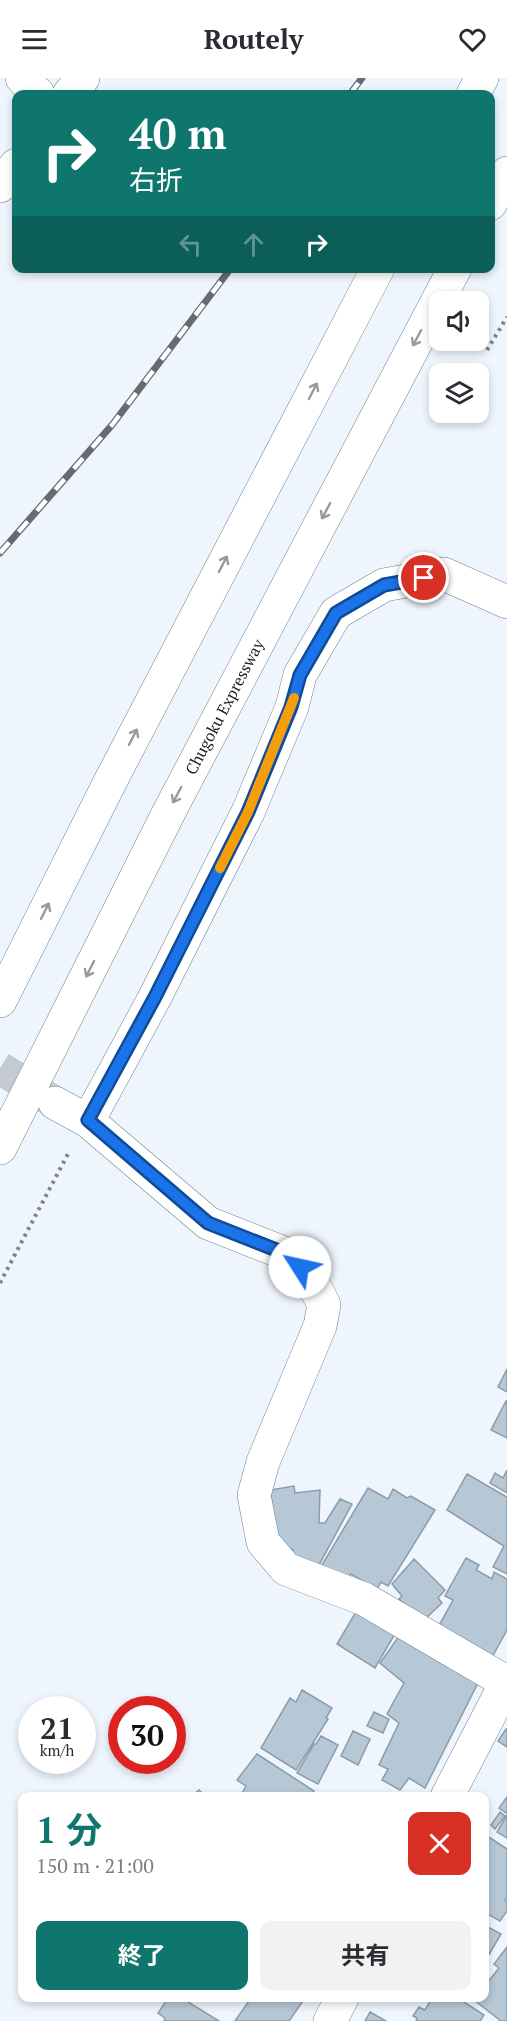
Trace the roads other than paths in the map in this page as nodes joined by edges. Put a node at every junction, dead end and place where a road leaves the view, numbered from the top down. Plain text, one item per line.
1 (22, 78) edge
2 (83, 78) edge
3 (34, 90) edge
4 (72, 90) edge
5 (12, 170) edge
6 (507, 173) edge
7 (0, 186) edge
8 (495, 195) edge
9 (375, 273) edge
10 (452, 273) edge
11 (507, 602) edge
12 (0, 1001) edge
13 (55, 1102) tunnel mouth
14 (88, 1120) junction
15 (0, 1148) edge
16 (507, 1681) edge
17 (450, 1792) edge
18 (340, 2002) edge
19 (330, 2021) edge

1 - 3 main road
2 - 4 main road
5 - 7 main road
6 - 8 main road
12 -> 9 main road
10 -> 15 main road, Chugoku Expressway
11 - 14 main road
13 - 14 main road
14 - 16 main road
16 - 17 main road
18 - 19 main road

